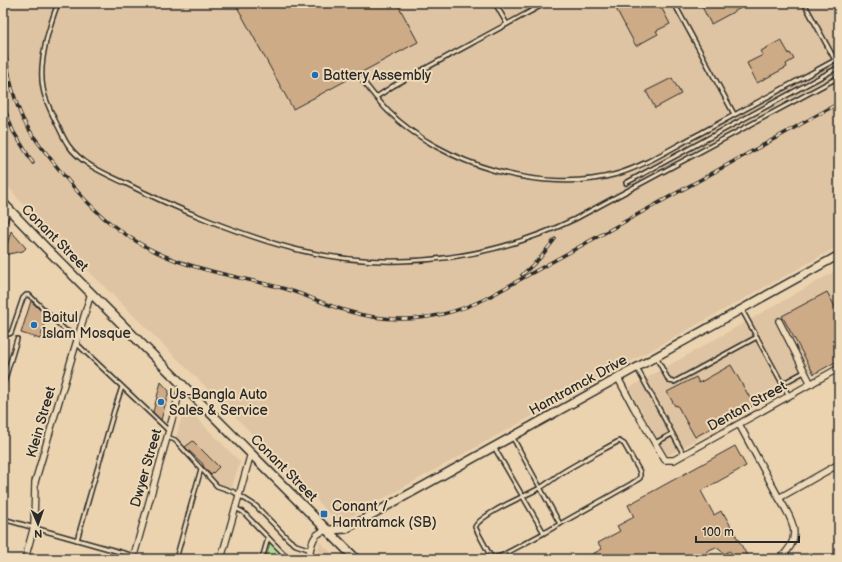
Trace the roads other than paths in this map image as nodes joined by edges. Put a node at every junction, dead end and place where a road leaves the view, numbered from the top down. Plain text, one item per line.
1 (58, 3) edge
2 (495, 3) edge
3 (546, 3) edge
4 (674, 3) edge
5 (804, 3) edge
6 (506, 24) junction
7 (839, 58) edge
8 (835, 60) junction
9 (839, 67) edge
10 (839, 76) edge
11 (360, 77) dead end
12 (376, 97) junction
13 (734, 114) junction
14 (626, 183) dead end
15 (4, 209) edge
16 (3, 220) edge
17 (839, 255) edge
18 (91, 293) junction
19 (742, 309) junction
20 (779, 321) dead end
21 (3, 333) edge
22 (78, 336) junction
23 (757, 337) junction
24 (17, 340) dead end
25 (76, 344) junction
26 (656, 357) junction
27 (637, 368) junction
28 (839, 368) edge
29 (804, 372) junction
30 (618, 378) junction
31 (182, 384) junction
32 (782, 384) junction
33 (811, 384) junction
34 (3, 386) edge
35 (122, 387) junction
36 (789, 396) junction
37 (739, 424) junction
38 (168, 434) junction
39 (672, 434) junction
40 (512, 437) junction
41 (655, 443) junction
42 (494, 447) junction
43 (251, 453) junction
44 (684, 455) junction
45 (839, 464) edge
46 (201, 469) junction
47 (540, 487) junction
48 (239, 496) junction
49 (522, 497) junction
50 (779, 498) junction
51 (235, 508) junction
52 (3, 518) edge
53 (560, 524) junction
54 (34, 528) junction
55 (328, 530) junction
56 (544, 533) junction
57 (268, 538) junction
58 (77, 540) junction
59 (311, 550) junction
60 (133, 557) edge
61 (25, 559) edge
62 (176, 559) edge
63 (221, 559) edge
64 (262, 559) edge
65 (301, 559) edge
66 (308, 559) edge
67 (356, 559) edge
68 (779, 559) edge

1 - 10 lane
2 - 6 lane
3 - 6 lane
4 - 13 lane
5 - 8 lane
6 - 12 lane
7 - 8 lane
8 - 13 lane
9 - 14 lane
11 - 12 lane
12 - 13 lane
15 - 16 main road
15 - 18 main road, Conant Street
17 - 19 street, Hamtramck Drive
18 - 22 street, Klein Street
18 - 31 main road, Conant Street
19 - 23 lane
19 - 26 street, Hamtramck Drive
20 - 29 street
21 - 22 lane
22 - 25 street, Klein Street
23 - 26 lane
23 - 32 lane
24 - 34 lane
25 - 35 lane
25 - 54 street, Klein Street
26 - 27 street, Hamtramck Drive
27 - 30 street, Hamtramck Drive
27 - 39 lane
28 - 33 street, Denton Street
29 - 32 lane
29 - 33 street
30 - 40 street, Hamtramck Drive
30 - 41 street
31 - 38 street, Dwyer Street
31 - 43 main road, Conant Street
32 - 36 lane
33 - 36 street, Denton Street
35 - 38 lane
35 - 58 lane
36 - 37 street, Denton Street
37 - 44 street, Denton Street
37 - 50 street
38 - 46 lane
38 - 60 street, Dwyer Street
39 - 41 lane
39 - 44 lane
40 - 42 street, Hamtramck Drive
40 - 47 lane
41 - 44 street, Denton Street
42 - 49 lane
42 - 55 street, Hamtramck Drive
43 - 48 street
43 - 55 main road, Conant Street
45 - 50 street
46 - 48 lane
46 - 62 lane
47 - 49 lane
47 - 53 lane
47 - 53 lane
48 - 51 street
48 - 59 lane
49 - 56 lane
49 - 56 lane
50 - 68 street
51 - 57 lane
51 - 63 street
52 - 54 lane
53 - 56 lane
54 - 58 lane
54 - 61 street, Klein Street
55 - 59 street
55 - 67 main road, Conant Street
57 - 64 lane
57 - 65 lane
58 - 60 lane
59 - 66 street

